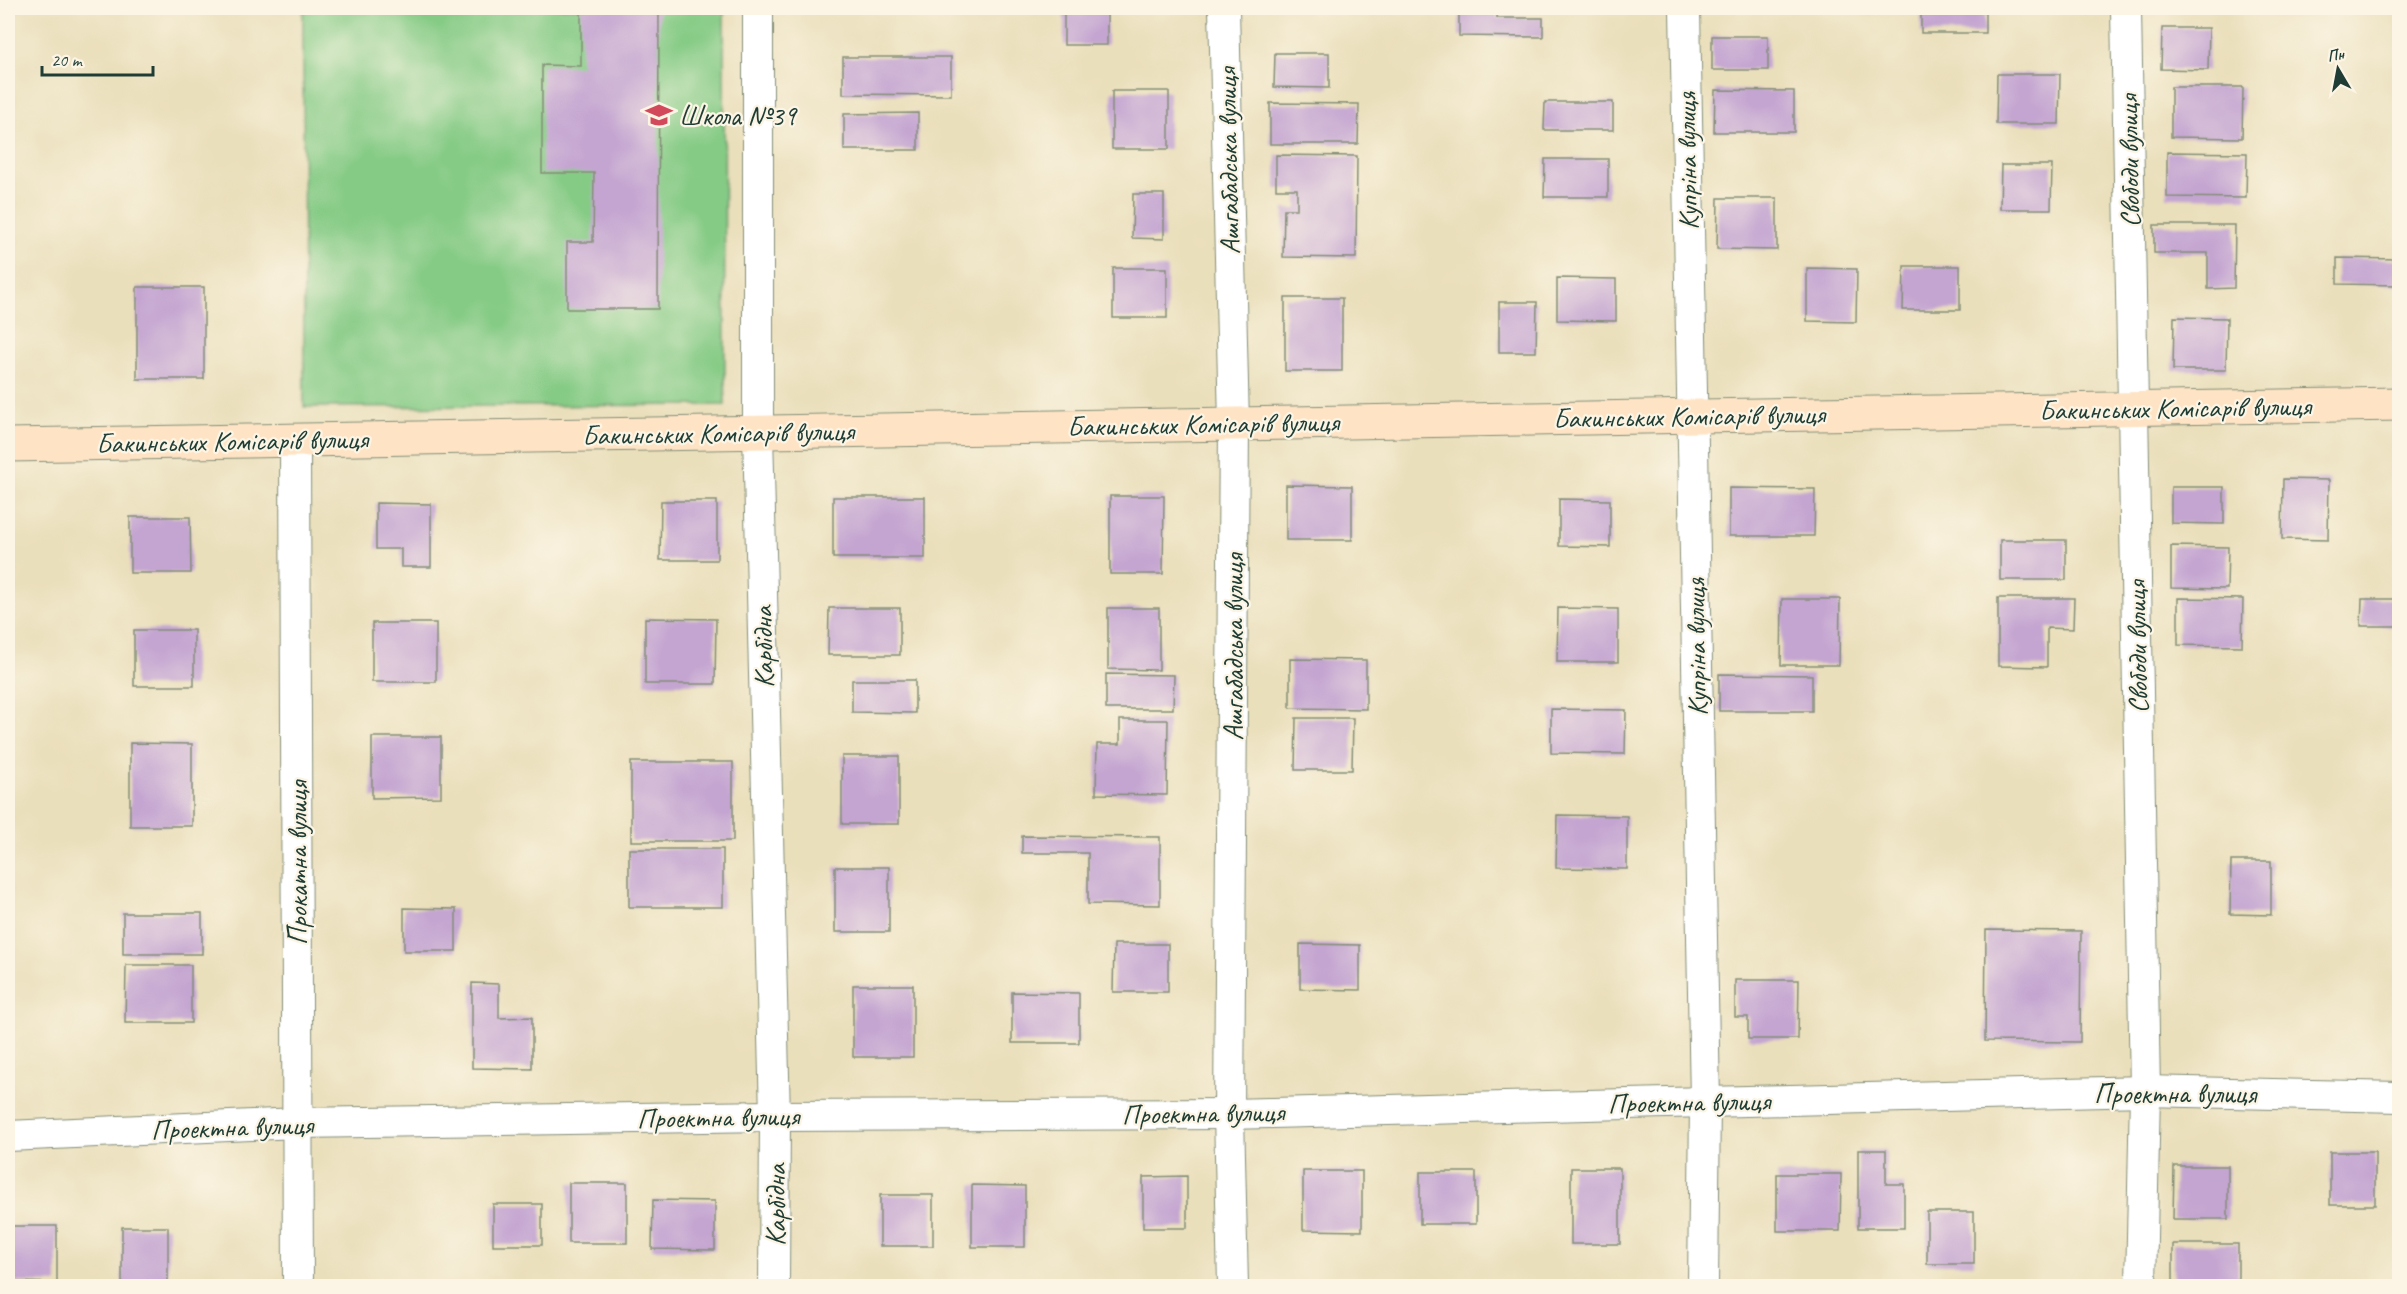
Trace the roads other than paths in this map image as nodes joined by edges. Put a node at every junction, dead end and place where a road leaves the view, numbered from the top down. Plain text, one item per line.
1 (758, 8) edge
2 (1224, 8) edge
3 (1684, 8) edge
4 (2126, 8) edge
5 (2400, 404) edge
6 (2133, 409) junction
7 (1692, 416) junction
8 (1234, 424) junction
9 (758, 432) junction
10 (295, 440) junction
11 (8, 445) edge
12 (2145, 1091) junction
13 (2400, 1097) edge
14 (1705, 1102) junction
15 (1229, 1114) junction
16 (775, 1116) junction
17 (298, 1123) junction
18 (8, 1137) edge
19 (298, 1287) edge
20 (774, 1287) edge
21 (1233, 1287) edge
22 (1703, 1287) edge
23 (2141, 1287) edge

1 - 9 street, Карбідна
2 - 8 street, Ашгабадська вулиця
3 - 7 street, Купріна вулиця
4 - 6 street, Свободи вулиця
5 - 6 street, Бакинських Комісарів вулиця
6 - 7 street, Бакинських Комісарів вулиця
6 - 12 street, Свободи вулиця
7 - 8 street, Бакинських Комісарів вулиця
7 - 14 street, Купріна вулиця
8 - 9 street, Бакинських Комісарів вулиця
8 - 15 street, Ашгабадська вулиця
9 - 10 street, Бакинських Комісарів вулиця
9 - 16 street, Карбідна
10 - 11 street, Бакинських Комісарів вулиця
10 - 17 street, Прокатна вулиця
12 - 13 street, Проектна вулиця
12 - 14 street, Проектна вулиця
12 - 23 street, Свободи вулиця
14 - 15 street, Проектна вулиця
14 - 22 street, Купріна вулиця
15 - 16 street, Проектна вулиця
15 - 21 street, Ашгабадська вулиця
16 - 17 street, Проектна вулиця
16 - 20 street, Карбідна
17 - 18 street, Проектна вулиця
17 - 19 street, Прокатна вулиця

